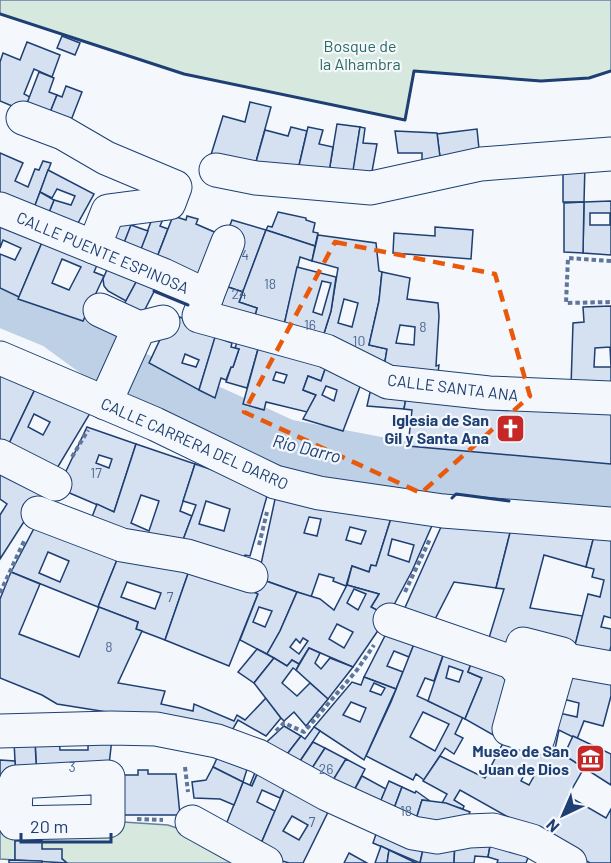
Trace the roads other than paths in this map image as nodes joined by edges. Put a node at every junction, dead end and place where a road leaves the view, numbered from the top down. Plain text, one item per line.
1 (23, 118) dead end
2 (611, 154) edge
3 (216, 170) dead end
4 (0, 209) edge
5 (228, 242) dead end
6 (94, 247) junction
7 (203, 306) junction
8 (100, 310) dead end
9 (0, 358) edge
10 (107, 398) junction
11 (611, 398) edge
12 (0, 456) edge
13 (55, 484) dead end
14 (38, 513) dead end
15 (611, 524) edge
16 (251, 576) road end
17 (390, 620) road end
18 (540, 661) junction
19 (611, 668) edge
20 (524, 730) dead end
21 (0, 731) edge
22 (8, 819) edge
23 (192, 822) road end
24 (266, 863) edge
25 (570, 863) edge

1 - 6 street
2 - 3 street
4 - 6 street, CALLE PUENTE ESPINOSA
5 - 7 street
6 - 7 street, CALLE PUENTE ESPINOSA
7 - 11 street, CALLE SANTA ANA
8 - 10 street
9 - 10 street, CALLE CARRERA DEL DARRO
10 - 15 street, CALLE CARRERA DEL DARRO
12 - 13 street
14 - 16 street
17 - 18 street
18 - 19 street
18 - 20 street
21 - 25 street
22 - 22 street
23 - 24 street

